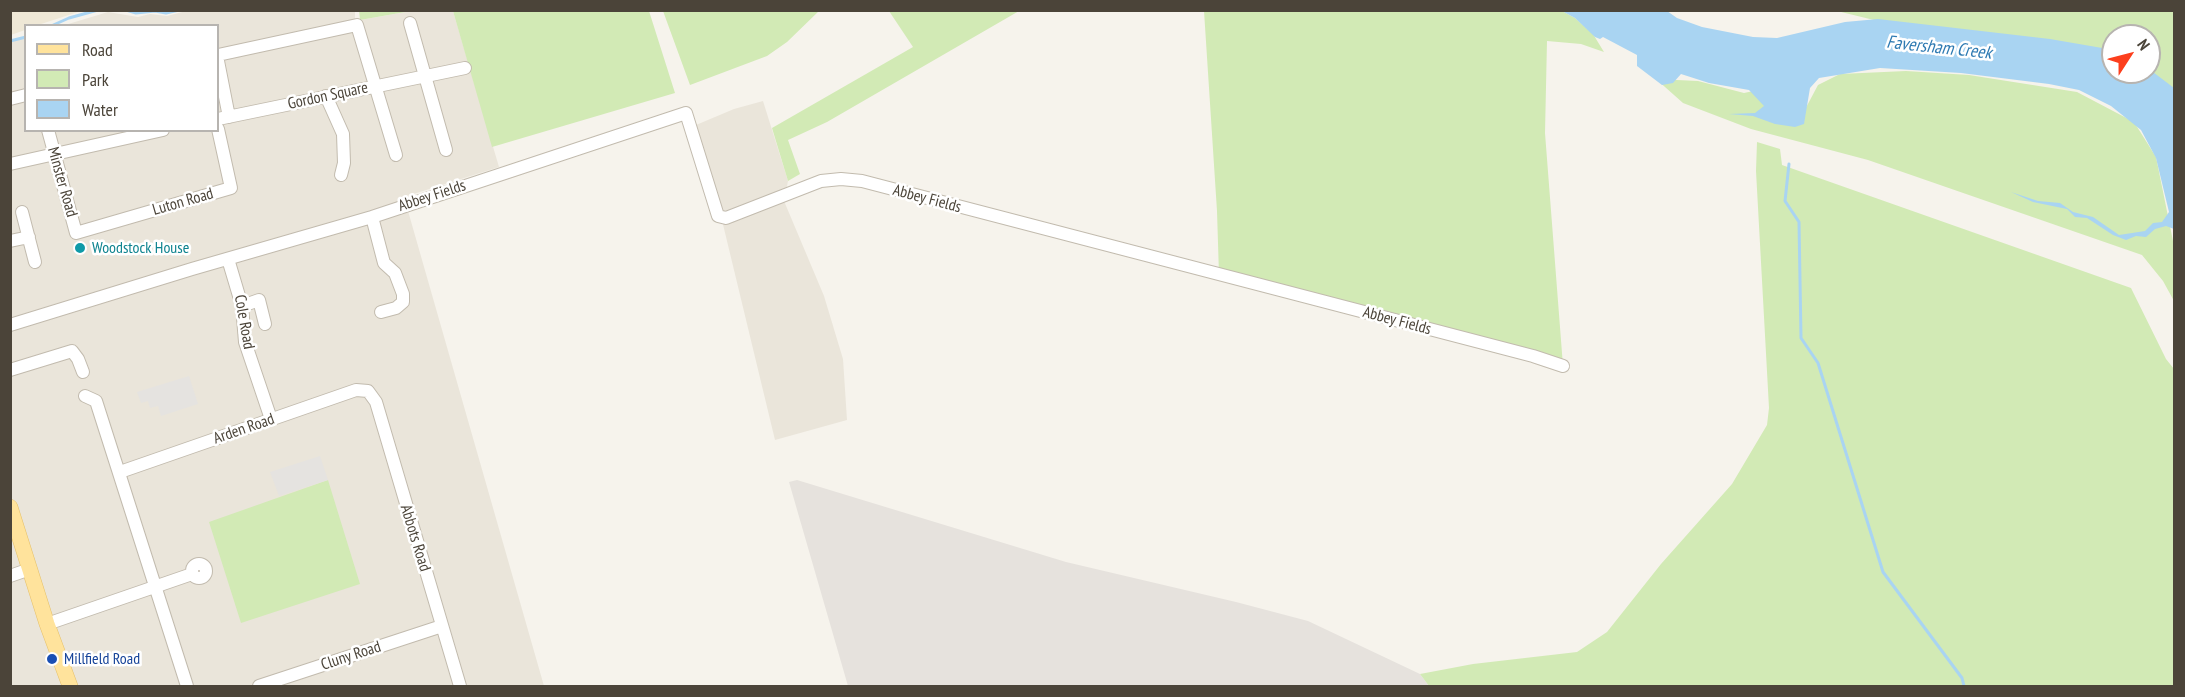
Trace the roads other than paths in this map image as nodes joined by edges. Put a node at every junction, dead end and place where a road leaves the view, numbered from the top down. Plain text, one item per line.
1 (410, 23) dead end
2 (219, 55) edge
3 (465, 68) dead end
4 (219, 70) edge
5 (426, 76) junction
6 (376, 86) junction
7 (326, 96) junction
8 (224, 118) edge
9 (48, 132) edge
10 (153, 132) edge
11 (219, 132) edge
12 (447, 150) dead end
13 (53, 153) junction
14 (396, 155) dead end
15 (10, 164) edge
16 (346, 168) dead end
17 (22, 212) dead end
18 (372, 217) junction
19 (76, 233) joint
20 (28, 237) junction
21 (10, 242) edge
22 (228, 259) junction
23 (35, 262) dead end
24 (242, 306) junction
25 (381, 312) dead end
26 (265, 324) dead end
27 (10, 325) edge
28 (1563, 366) dead end
29 (10, 370) edge
30 (83, 372) dead end
31 (368, 391) joint
32 (86, 396) dead end
33 (271, 419) junction
34 (120, 472) junction
35 (10, 507) edge
36 (30, 569) junction
37 (192, 574) dead end
38 (10, 576) edge
39 (154, 586) junction
40 (47, 624) junction
41 (442, 626) junction
42 (70, 687) edge
43 (187, 687) edge
44 (259, 687) edge
45 (460, 687) edge

1 - 5 street
2 - 6 street
3 - 5 street, Gordon Square
4 - 8 street, Gordon Square
5 - 6 street, Gordon Square
5 - 12 street
6 - 7 street, Gordon Square
6 - 14 street
7 - 8 street, Gordon Square
7 - 16 street
9 - 13 street, Minster Road
10 - 13 street
11 - 19 street, Luton Road
13 - 15 street
13 - 19 street, Minster Road
17 - 20 street
18 - 22 street, Abbey Fields
18 - 25 street
18 - 28 street, Abbey Fields
20 - 21 street
20 - 23 street
22 - 24 street, Cole Road
22 - 27 street, Abbey Fields
24 - 26 street
24 - 33 street, Cole Road
29 - 30 street
31 - 33 street, Arden Road
31 - 41 street, Abbots Road
32 - 34 street
33 - 34 street, Arden Road
34 - 39 street
35 - 36 main road
36 - 38 street
36 - 40 main road
37 - 39 street
39 - 40 street
39 - 43 street
40 - 42 main road
41 - 44 street, Cluny Road
41 - 45 street, Abbots Road

